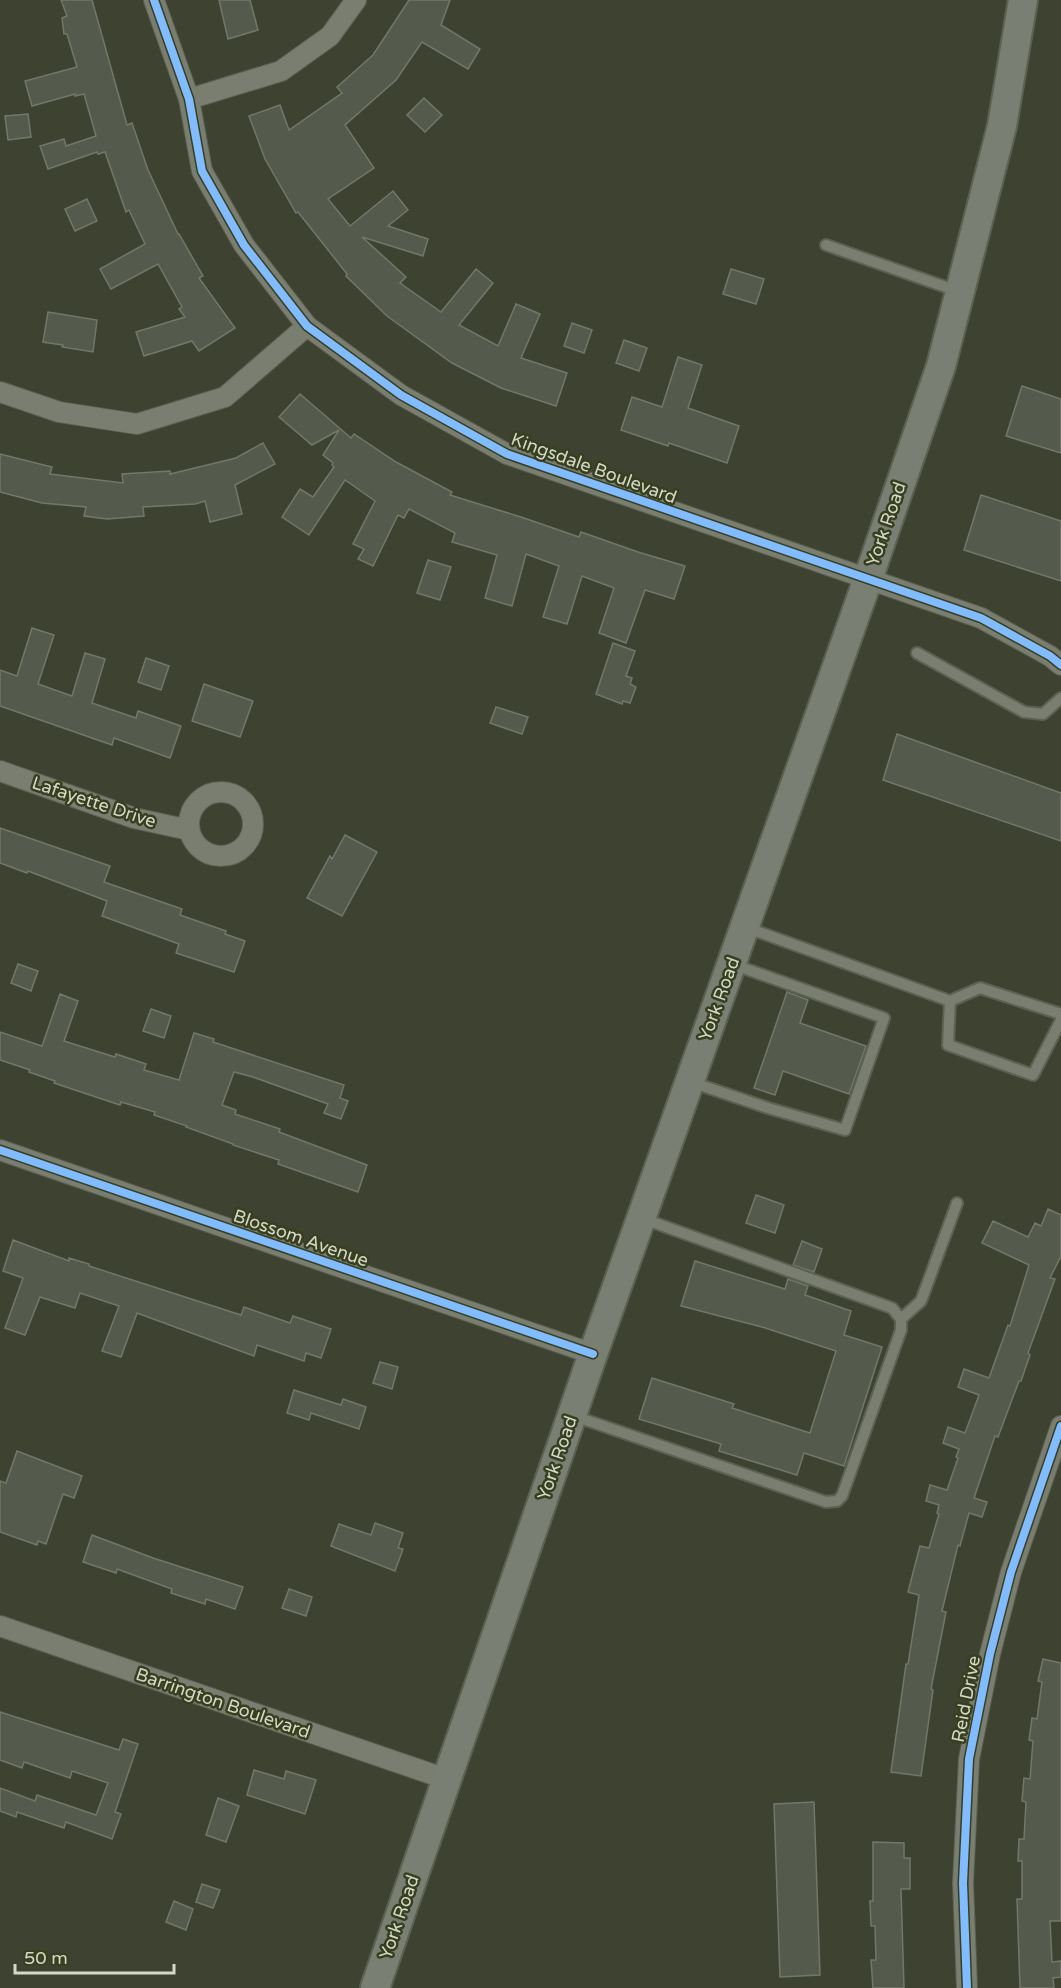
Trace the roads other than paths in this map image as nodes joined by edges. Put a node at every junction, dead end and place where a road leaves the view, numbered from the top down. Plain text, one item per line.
1 (154, 0) edge
2 (356, 0) edge
3 (1023, 0) edge
4 (189, 99) junction
5 (826, 245) dead end
6 (960, 292) junction
7 (307, 326) junction
8 (0, 393) edge
9 (868, 579) junction
10 (917, 653) dead end
11 (1061, 665) edge
12 (1061, 698) edge
13 (0, 771) edge
14 (189, 830) dead end
15 (745, 926) junction
16 (731, 964) junction
17 (950, 1001) junction
18 (1061, 1014) edge
19 (1061, 1020) edge
20 (690, 1081) junction
21 (0, 1150) edge
22 (957, 1203) dead end
23 (641, 1218) junction
24 (901, 1319) junction
25 (593, 1354) junction
26 (572, 1415) junction
27 (1061, 1426) edge
28 (0, 1626) edge
29 (446, 1779) junction
30 (375, 1988) edge
31 (967, 1988) edge

1 - 4 street, Kingsdale Boulevard
2 - 4 street
3 - 6 main road, York Road
4 - 7 street, Kingsdale Boulevard
5 - 6 lane
6 - 9 main road, York Road
7 - 8 street
7 - 9 street, Kingsdale Boulevard
9 - 11 street, Kingsdale Boulevard
9 - 15 main road, York Road
10 - 12 lane
13 - 14 street, Lafayette Drive
15 - 16 main road, York Road
15 - 17 lane
16 - 20 main road, York Road
16 - 20 lane
17 - 18 lane
17 - 19 lane
20 - 23 main road, York Road
21 - 25 street, Blossom Avenue
22 - 24 lane
23 - 24 lane
23 - 25 main road, York Road
24 - 26 lane
25 - 26 main road, York Road
26 - 29 main road, York Road
27 - 31 street, Reid Drive
28 - 29 street, Barrington Boulevard
29 - 30 main road, York Road

